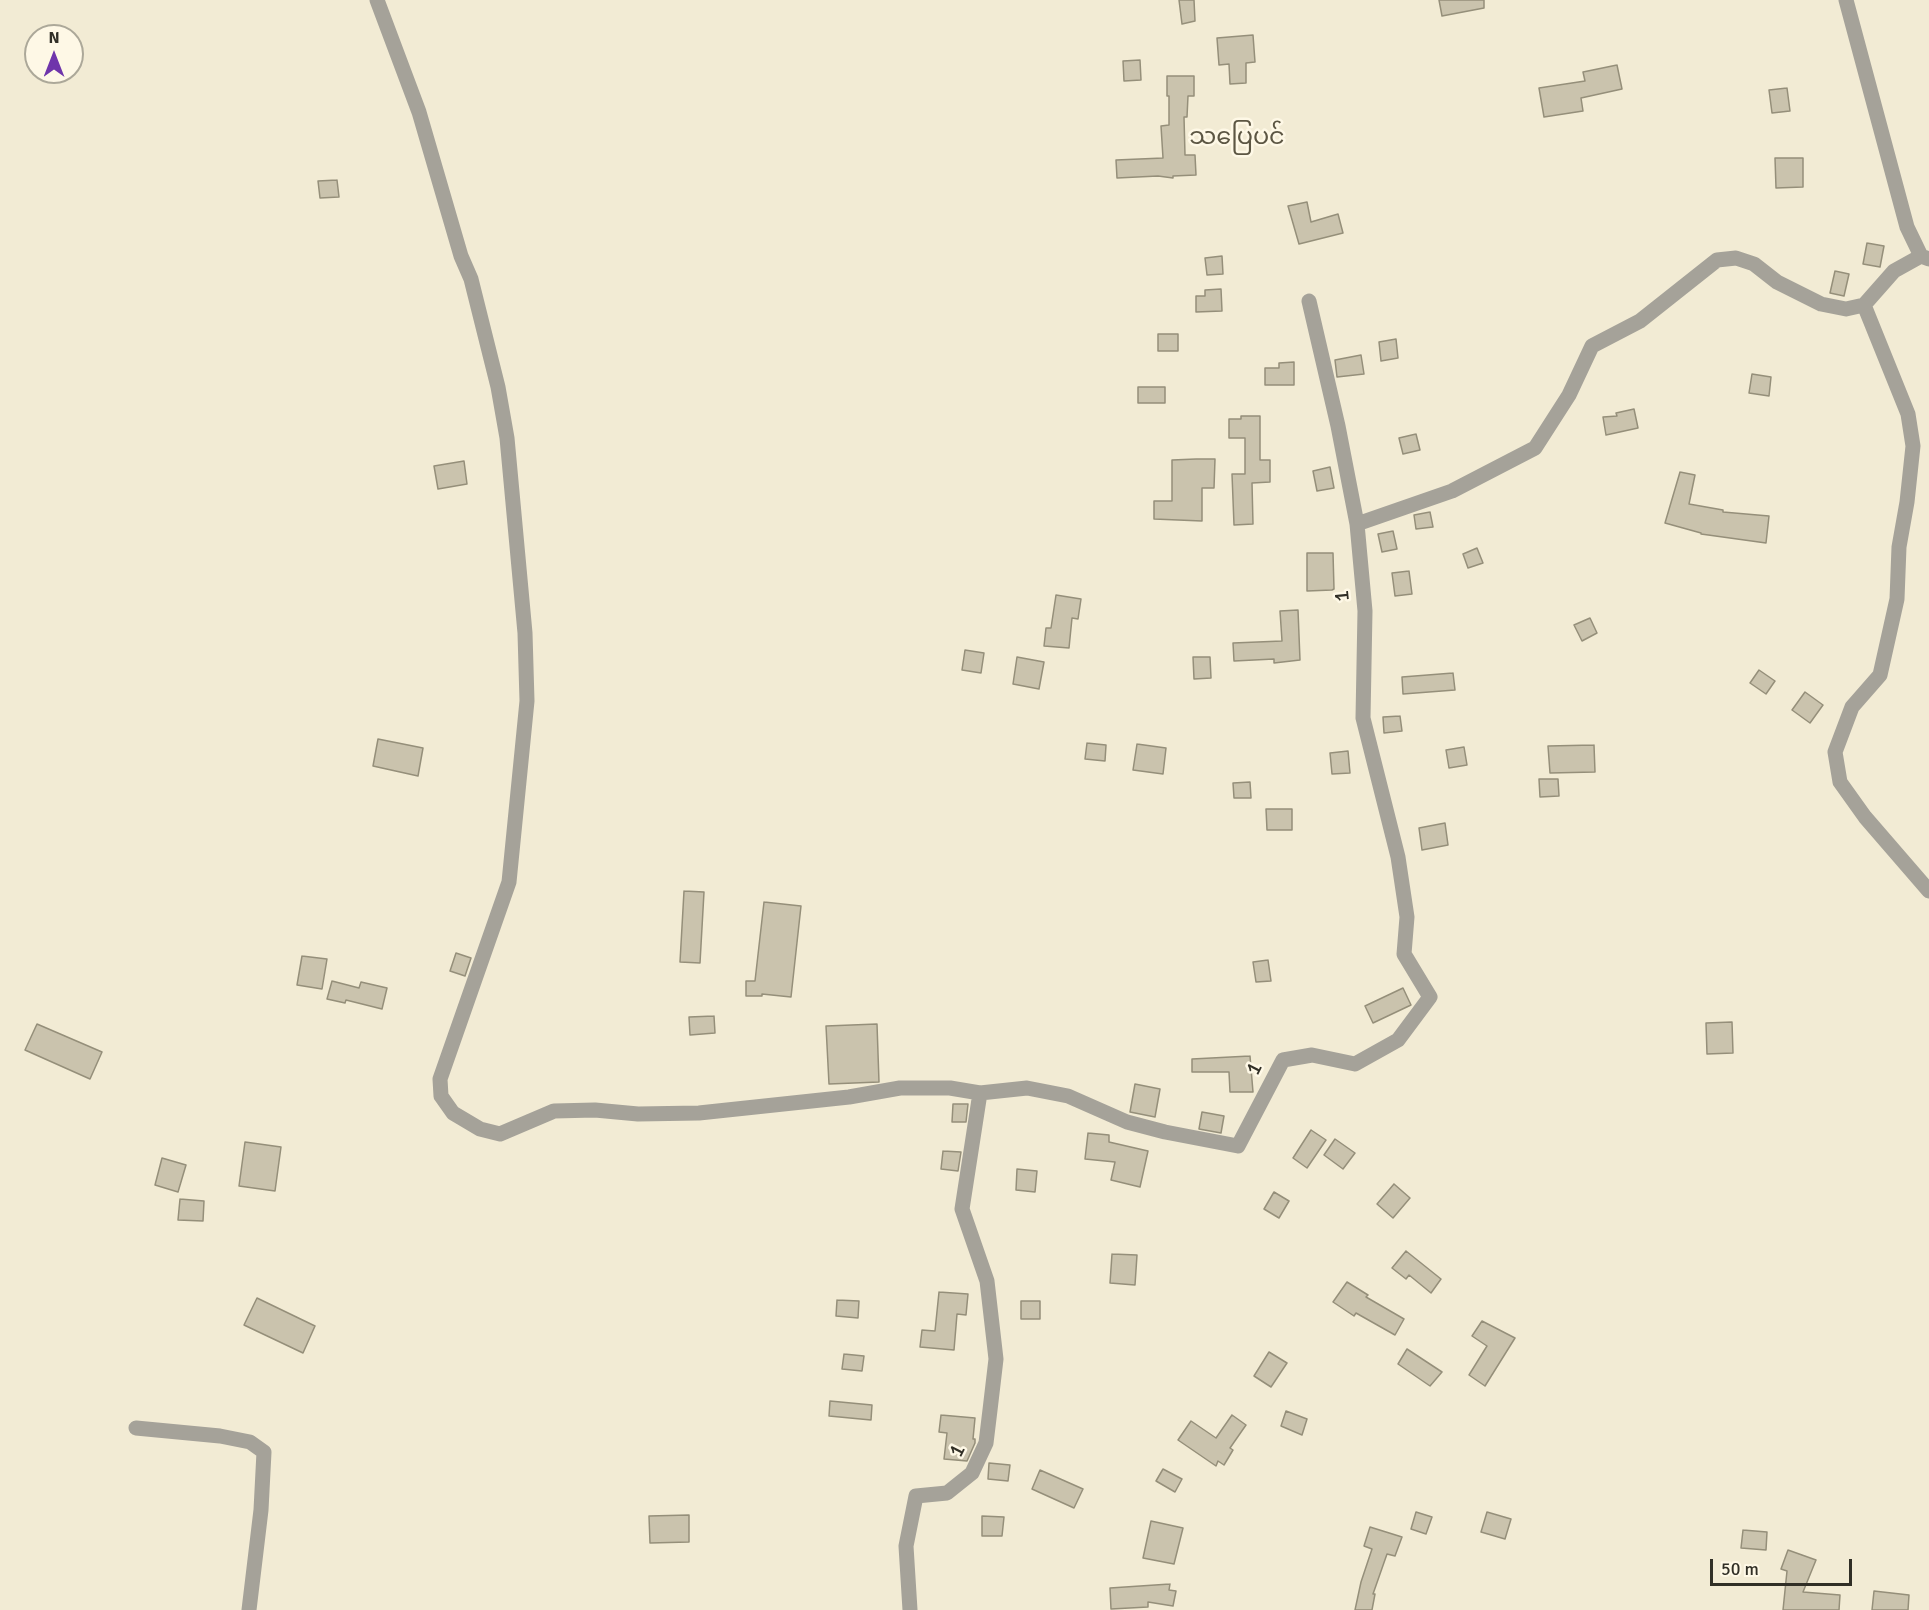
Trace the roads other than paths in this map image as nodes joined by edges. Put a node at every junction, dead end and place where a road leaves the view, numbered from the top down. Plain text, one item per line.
1 (376, 0) edge
2 (1846, 0) edge
3 (1925, 257) edge
4 (1309, 301) dead end
5 (1864, 305) junction
6 (1357, 524) junction
7 (1929, 891) edge
8 (980, 1093) junction
9 (136, 1428) dead end
10 (249, 1610) edge
11 (909, 1610) edge

1 - 8 street
2 - 3 street
3 - 5 street
4 - 6 street, 1
5 - 6 street
5 - 7 street
6 - 8 street, 1
8 - 11 street, 1
9 - 10 street

